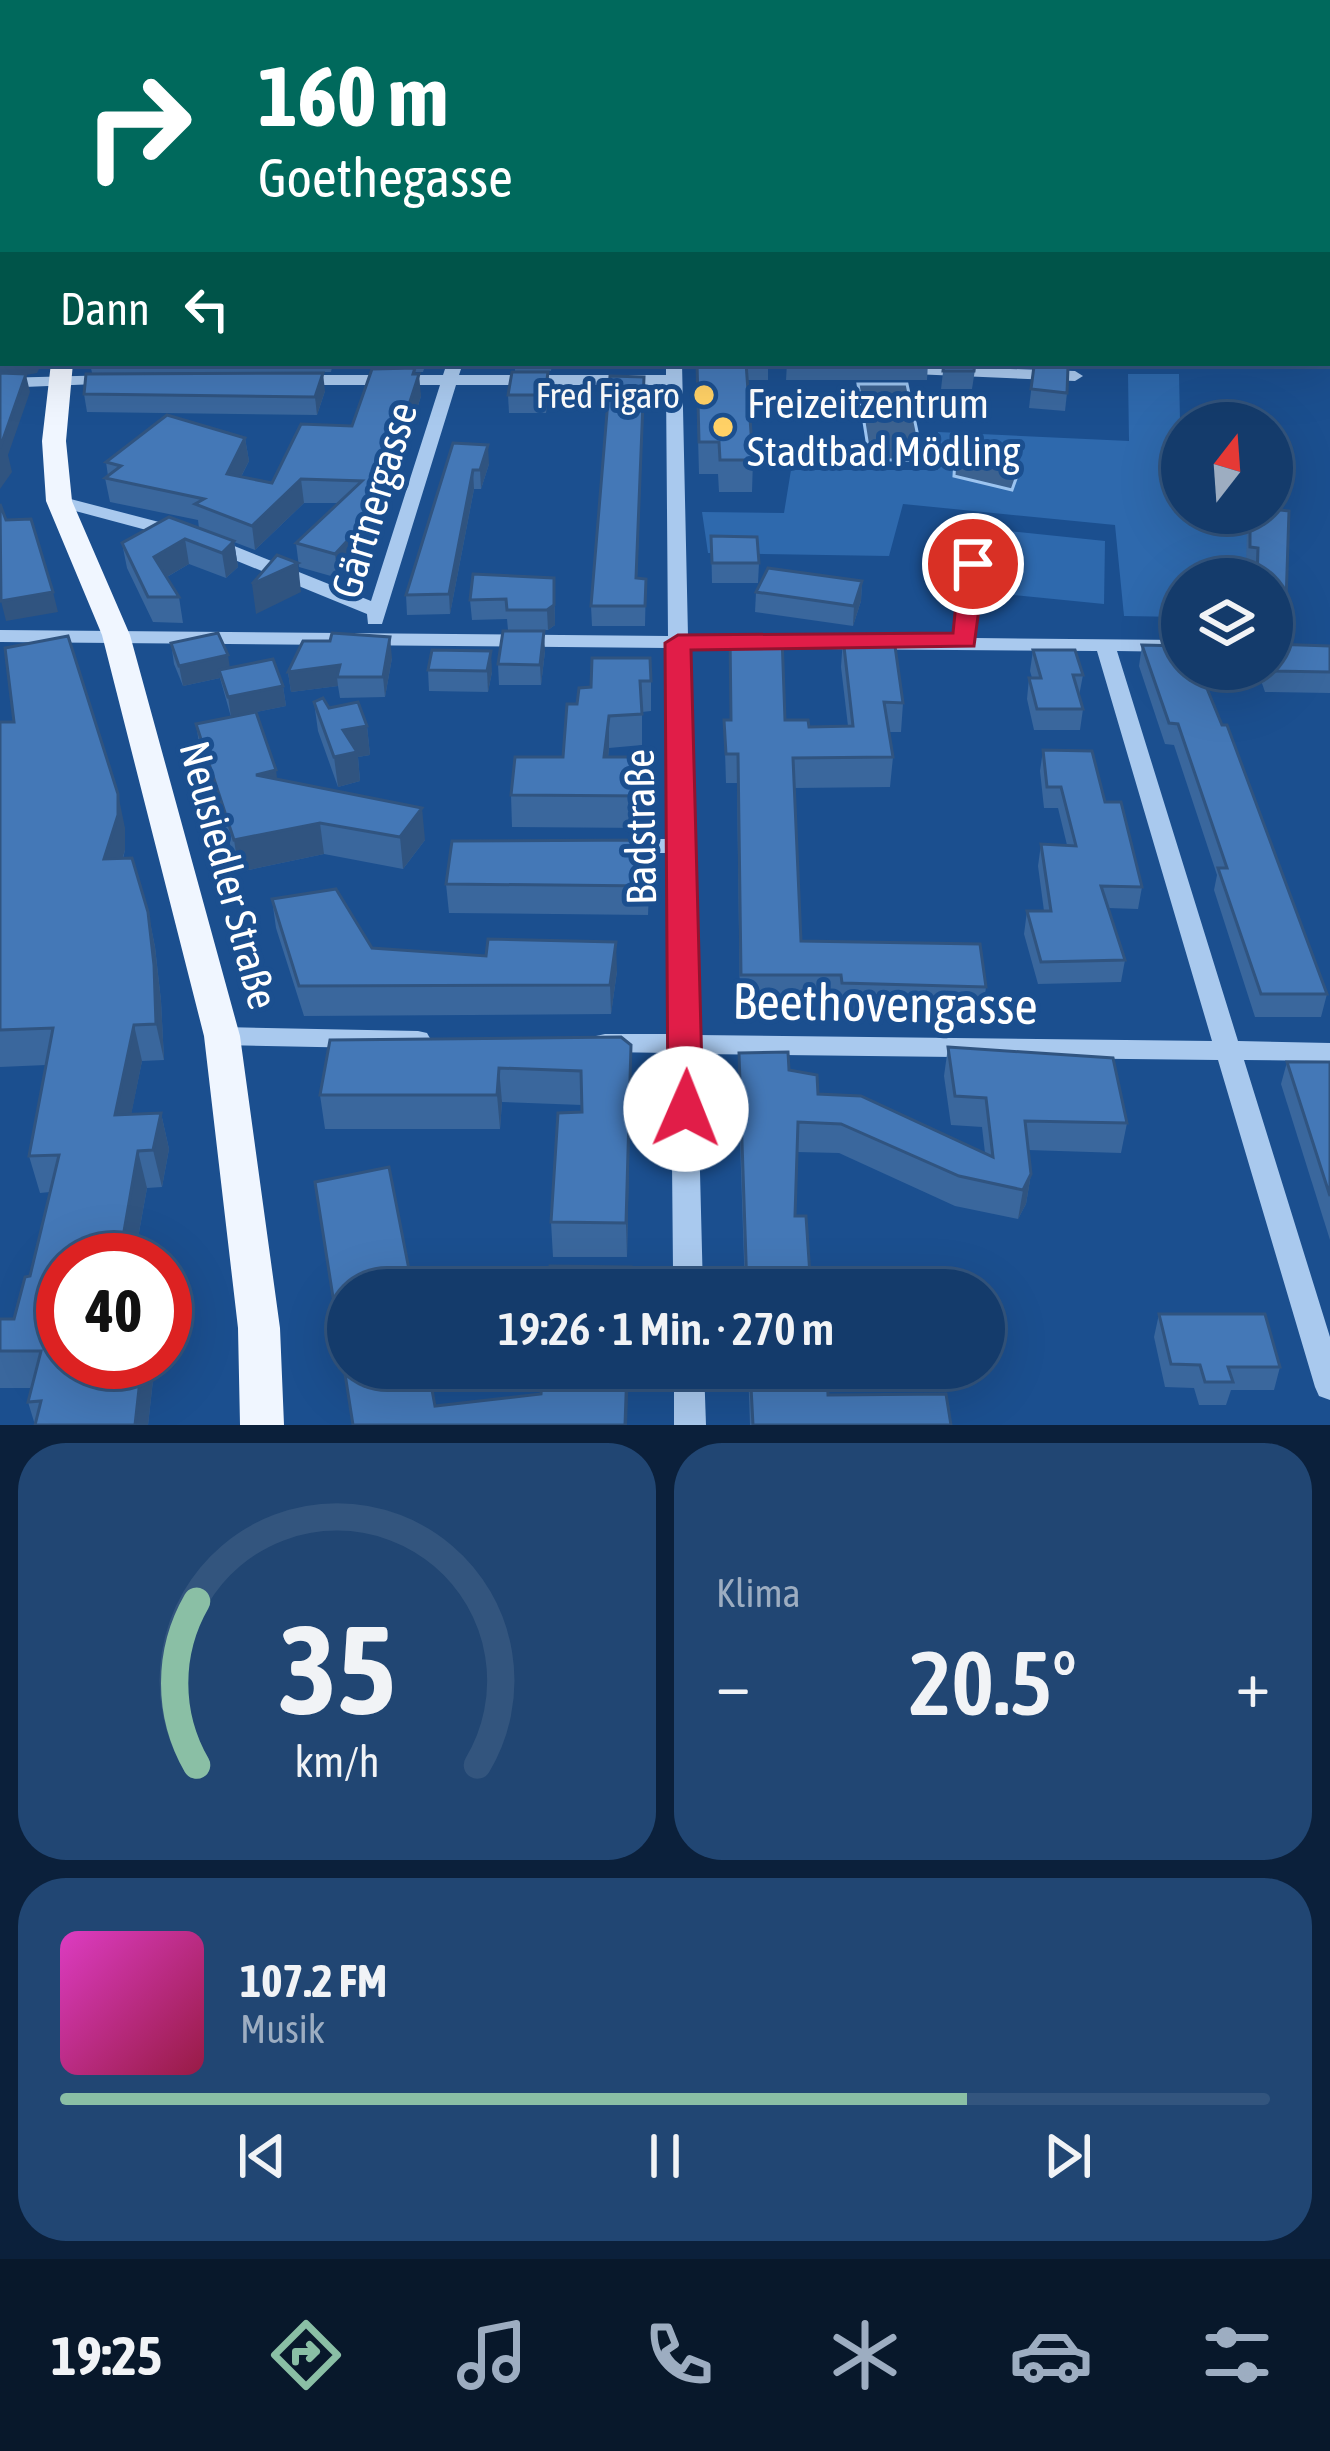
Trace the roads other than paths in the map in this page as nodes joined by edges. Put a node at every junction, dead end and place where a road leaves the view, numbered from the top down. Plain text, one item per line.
1 (1008, 368) edge
2 (61, 371) edge
3 (586, 371) edge
4 (636, 371) edge
5 (674, 371) edge
6 (920, 371) dead end
7 (452, 372) edge
8 (1075, 376) dead end
9 (128, 380) edge
10 (266, 380) edge
11 (0, 383) edge
12 (59, 501) junction
13 (976, 526) dead end
14 (378, 611) junction
15 (116, 635) junction
16 (0, 636) edge
17 (965, 640) junction
18 (367, 641) junction
19 (678, 643) junction
20 (1105, 646) junction
21 (1161, 646) edge
22 (590, 846) edge
23 (682, 846) junction
24 (222, 1036) junction
25 (454, 1040) edge
26 (570, 1043) edge
27 (686, 1045) junction
28 (1226, 1052) junction
29 (1330, 1052) edge
30 (688, 1269) edge
31 (1317, 1302) edge
32 (1330, 1387) edge
33 (689, 1389) edge
34 (262, 1425) edge
35 (690, 1425) edge

1 - 6 street
1 - 8 street
2 - 9 street
2 - 11 street
2 - 12 main road, Neusiedler Straße
3 - 4 street
3 - 7 street
4 - 5 street
5 - 19 street, Badstraße
7 - 10 street
7 - 14 street, Gärtnergasse
12 - 14 street
12 - 15 main road, Neusiedler Straße
13 - 17 street
14 - 18 street, Gärtnergasse
15 - 16 street
15 - 18 street
15 - 24 main road, Neusiedler Straße
17 - 19 street
17 - 20 street
18 - 19 street
19 - 23 street, Badstraße
20 - 21 street
20 - 28 street
22 - 23 street
23 - 27 street, Badstraße
24 - 25 street
24 - 34 main road, Neusiedler Straße
26 - 27 street, Beethovengasse
27 - 28 street, Beethovengasse
27 - 30 street, Badstraße
28 - 29 street, Beethovengasse
28 - 31 street
31 - 32 street
33 - 35 street

